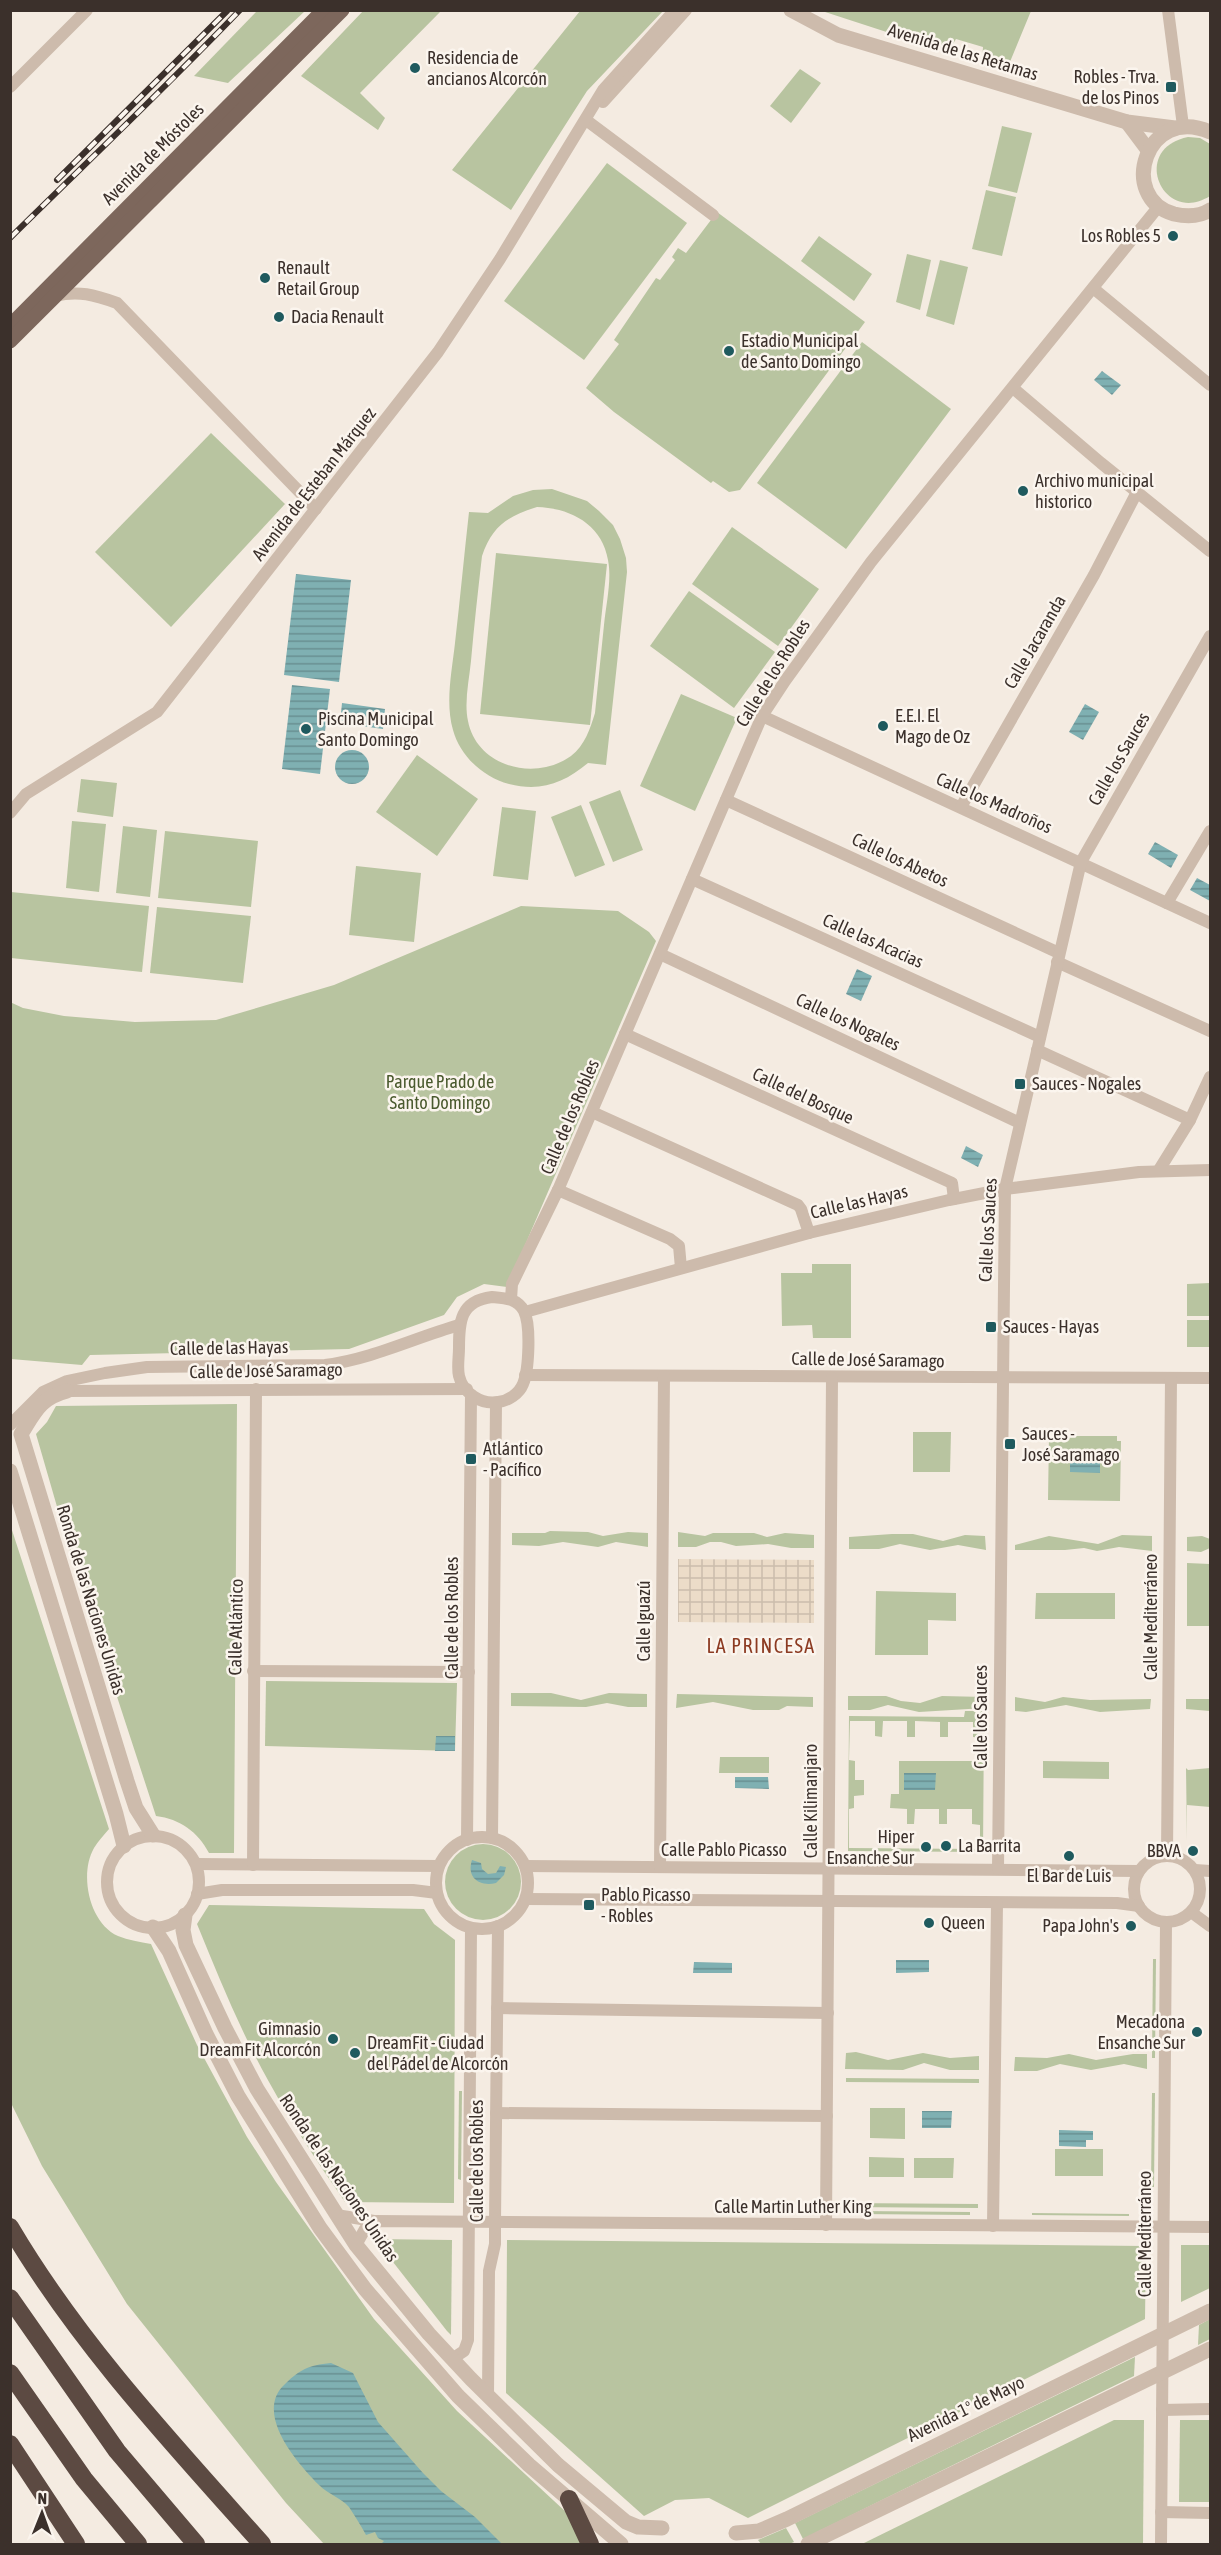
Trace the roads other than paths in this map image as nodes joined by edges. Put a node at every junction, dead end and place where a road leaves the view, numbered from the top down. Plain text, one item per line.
1 (87, 10) edge
2 (324, 10) edge
3 (342, 10) edge
4 (675, 10) edge
5 (686, 10) edge
6 (791, 10) edge
7 (1168, 10) edge
8 (10, 87) edge
9 (586, 120) junction
10 (1127, 122) junction
11 (1179, 127) junction
12 (1210, 132) edge
13 (1148, 150) junction
14 (1159, 206) junction
15 (1209, 212) edge
16 (713, 215) dead end
17 (1093, 288) junction
18 (55, 296) junction
19 (10, 326) edge
20 (10, 341) edge
21 (1209, 380) edge
22 (1013, 388) junction
23 (1137, 492) junction
24 (316, 509) junction
25 (1210, 551) edge
26 (1210, 636) edge
27 (762, 716) junction
28 (726, 800) junction
29 (961, 807) junction
30 (10, 813) edge
31 (1210, 831) edge
32 (1081, 862) junction
33 (692, 879) junction
34 (1167, 903) junction
35 (1210, 923) edge
36 (660, 954) junction
37 (1058, 958) junction
38 (1210, 1031) edge
39 (625, 1034) junction
40 (1040, 1037) junction
41 (1037, 1050) junction
42 (1210, 1077) edge
43 (592, 1112) junction
44 (1190, 1120) junction
45 (1020, 1123) junction
46 (1159, 1170) junction
47 (1210, 1170) edge
48 (1005, 1189) junction
49 (558, 1190) junction
50 (954, 1199) junction
51 (809, 1233) junction
52 (681, 1268) junction
53 (511, 1299) junction
54 (525, 1312) junction
55 (459, 1324) junction
56 (525, 1375) junction
57 (664, 1376) junction
58 (832, 1377) junction
59 (1171, 1378) junction
60 (1210, 1378) edge
61 (1002, 1379) junction
62 (256, 1389) junction
63 (67, 1391) joint
64 (469, 1392) junction
65 (496, 1403) junction
66 (10, 1425) edge
67 (10, 1471) edge
68 (253, 1671) junction
69 (469, 1672) junction
70 (153, 1835) junction
71 (492, 1838) junction
72 (467, 1840) junction
73 (124, 1846) junction
74 (1167, 1855) junction
75 (196, 1864) junction
76 (253, 1865) junction
77 (439, 1866) junction
78 (525, 1866) junction
79 (660, 1867) junction
80 (829, 1868) junction
81 (998, 1869) junction
82 (1195, 1870) junction
83 (1139, 1871) junction
84 (1210, 1871) edge
85 (437, 1893) junction
86 (197, 1894) junction
87 (526, 1899) junction
88 (828, 1902) junction
89 (997, 1903) junction
90 (1210, 1905) edge
91 (1139, 1906) junction
92 (1193, 1909) junction
93 (185, 1915) junction
94 (1166, 1923) junction
95 (498, 1926) junction
96 (1210, 1926) edge
97 (153, 1927) junction
98 (471, 1928) junction
99 (496, 2008) junction
100 (828, 2013) junction
101 (496, 2113) junction
102 (827, 2116) junction
103 (336, 2215) junction
104 (374, 2221) junction
105 (470, 2222) junction
106 (495, 2223) junction
107 (826, 2225) junction
108 (10, 2226) edge
109 (993, 2226) junction
110 (1164, 2226) junction
111 (1210, 2227) edge
112 (356, 2246) junction
113 (10, 2298) edge
114 (1210, 2311) edge
115 (1162, 2336) junction
116 (1210, 2349) edge
117 (452, 2359) junction
118 (10, 2373) edge
119 (1162, 2373) junction
120 (488, 2396) junction
121 (1210, 2409) edge
122 (1161, 2410) junction
123 (10, 2444) edge
124 (569, 2499) junction
125 (1161, 2512) junction
126 (1210, 2512) edge
127 (662, 2528) dead end
128 (736, 2534) dead end
129 (76, 2544) edge
130 (138, 2544) edge
131 (196, 2544) edge
132 (262, 2544) edge
133 (590, 2544) edge
134 (621, 2544) edge
135 (808, 2544) edge
136 (1161, 2544) edge

1 - 8 street
2 - 19 main road, Avenida de Móstoles
3 - 18 main road, Avenida de Móstoles
4 - 9 street, Avenida de Esteban Márquez
5 - 9 street, Avenida de Esteban Márquez
6 - 10 street, Avenida de las Retamas
7 - 11 street
9 - 16 street
9 - 24 street, Avenida de Esteban Márquez
10 - 11 street, Avenida de las Retamas
10 - 13 street
11 - 12 street, Avenida de las Retamas
11 - 13 street
13 - 14 street
14 - 15 street
14 - 17 street, Calle de los Robles
17 - 21 street
17 - 22 street, Calle de los Robles
18 - 20 main road, Avenida de Móstoles
18 - 24 street
22 - 23 street
22 - 27 street, Calle de los Robles
23 - 25 street
23 - 29 street, Calle Jacaranda
24 - 30 street, Avenida de Esteban Márquez
26 - 32 street, Calle los Sauces
27 - 28 street, Calle de los Robles
27 - 29 street, Calle los Madroños
28 - 33 street, Calle de los Robles
28 - 37 street, Calle los Abetos
29 - 32 street, Calle los Madroños
31 - 34 street
32 - 34 street, Calle los Madroños
32 - 37 street, Calle los Sauces
33 - 36 street, Calle de los Robles
33 - 40 street, Calle las Acacias
34 - 35 street, Calle los Madroños
36 - 39 street, Calle de los Robles
36 - 45 street, Calle los Nogales
37 - 38 street, Calle los Abetos
37 - 40 street, Calle los Sauces
39 - 43 street, Calle de los Robles
39 - 50 street, Calle del Bosque
40 - 41 street, Calle los Sauces
41 - 44 street
41 - 45 street, Calle los Sauces
42 - 44 street
43 - 49 street, Calle de los Robles
43 - 51 street
44 - 46 street
45 - 48 street, Calle los Sauces
46 - 47 street, Calle las Hayas
46 - 48 street, Calle las Hayas
48 - 50 street, Calle las Hayas
48 - 61 street, Calle los Sauces
49 - 52 street
49 - 53 street, Calle de los Robles
50 - 51 street, Calle las Hayas
51 - 52 street, Calle las Hayas
52 - 54 street, Calle las Hayas
53 - 54 street
53 - 55 street
54 - 56 street
55 - 64 street
55 - 66 street, Calle de las Hayas
56 - 57 street, Calle de José Saramago
56 - 65 street
57 - 58 street, Calle de José Saramago
57 - 79 street, Calle Iguazú
58 - 61 street, Calle de José Saramago
58 - 80 street, Calle Kilimanjaro
59 - 60 street, Calle de José Saramago
59 - 61 street, Calle de José Saramago
59 - 74 street, Calle Mediterráneo
61 - 81 street, Calle los Sauces
62 - 63 street, Calle de José Saramago
62 - 64 street, Calle de José Saramago
62 - 68 street, Calle Atlántico
63 - 70 street, Ronda de las Naciones Unidas
64 - 65 street
64 - 69 street, Calle de los Robles
65 - 71 street
67 - 73 street
68 - 69 street
68 - 76 street, Calle Atlántico
69 - 72 street, Calle de los Robles
70 - 73 street
70 - 75 street
71 - 72 street
71 - 78 street
72 - 77 street
73 - 97 street
74 - 82 street
74 - 83 street
75 - 76 street
75 - 86 street
76 - 77 street
77 - 85 street
78 - 79 street, Calle Pablo Picasso
78 - 87 street
79 - 80 street, Calle Pablo Picasso
80 - 81 street, Calle Pablo Picasso
80 - 88 street, Calle Kilimanjaro
81 - 83 street, Calle Pablo Picasso
82 - 84 street
82 - 92 street
83 - 91 street
85 - 86 street
85 - 98 street
86 - 93 street
87 - 88 street
87 - 95 street
88 - 89 street
88 - 100 street, Calle Kilimanjaro
89 - 91 street
89 - 109 street
90 - 92 street
91 - 94 street
92 - 94 street
92 - 96 street
93 - 97 street
93 - 103 street, Ronda de las Naciones Unidas
94 - 110 street, Calle Mediterráneo
95 - 98 street
95 - 99 street, Calle de los Robles
97 - 124 street
98 - 105 street, Calle de los Robles
99 - 100 street
99 - 101 street, Calle de los Robles
100 - 102 street, Calle Kilimanjaro
101 - 102 street
101 - 106 street, Calle de los Robles
102 - 107 street, Calle Kilimanjaro
103 - 104 street, Calle Martin Luther King
103 - 112 street, Ronda de las Naciones Unidas
104 - 105 street, Calle Martin Luther King
104 - 112 street
105 - 106 street, Calle Martin Luther King
105 - 117 street, Calle de los Robles
106 - 107 street, Calle Martin Luther King
106 - 120 street, Calle de los Robles
107 - 109 street, Calle Martin Luther King
108 - 132 highway
109 - 110 street, Calle Martin Luther King
110 - 111 street, Calle Martin Luther King
110 - 115 street, Calle Mediterráneo
112 - 117 street, Ronda de las Naciones Unidas
113 - 131 highway
114 - 115 street, Avenida 1º de Mayo
115 - 119 street, Calle Mediterráneo
115 - 128 street, Avenida 1º de Mayo
116 - 119 street
117 - 120 street, Ronda de las Naciones Unidas
118 - 130 highway
119 - 122 street, Calle Mediterráneo
119 - 135 street
120 - 127 street, Ronda de las Naciones Unidas
121 - 122 street
122 - 125 street, Calle Mediterráneo
123 - 129 highway
124 - 133 highway
124 - 134 street
125 - 126 street
125 - 136 street, Calle Mediterráneo

